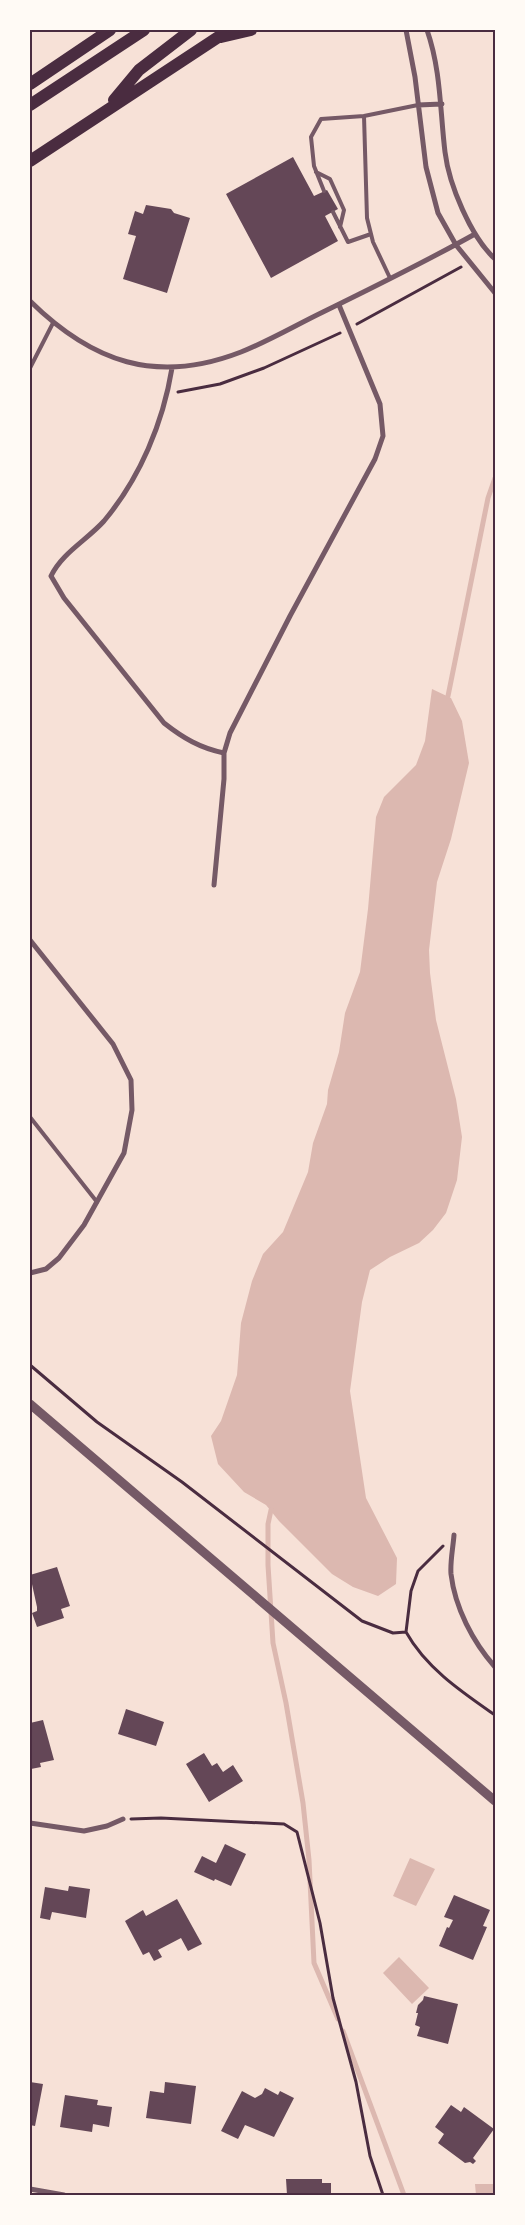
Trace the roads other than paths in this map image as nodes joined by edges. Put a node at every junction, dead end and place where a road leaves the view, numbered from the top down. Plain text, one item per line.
1 (110, 30) edge
2 (144, 30) edge
3 (191, 30) edge
4 (228, 30) edge
5 (252, 30) edge
6 (406, 30) edge
7 (427, 30) edge
8 (216, 38) junction
9 (30, 84) edge
10 (442, 104) junction
11 (30, 105) edge
12 (418, 106) junction
13 (104, 112) junction
14 (364, 116) junction
15 (30, 161) edge
16 (316, 172) junction
17 (324, 191) dead end
18 (333, 212) dead end
19 (340, 227) junction
20 (371, 234) junction
21 (475, 234) junction
22 (456, 245) junction
23 (495, 259) edge
24 (390, 278) junction
25 (495, 292) edge
26 (30, 301) edge
27 (339, 305) junction
28 (53, 322) junction
29 (30, 368) edge
30 (172, 368) junction
31 (224, 753) junction
32 (214, 885) dead end
33 (30, 940) edge
34 (30, 1117) edge
35 (97, 1202) junction
36 (30, 1273) edge
37 (30, 1404) edge
38 (454, 1535) road end
39 (495, 1668) edge
40 (495, 1801) edge
41 (123, 1819) road end
42 (30, 1823) edge
43 (30, 2189) edge
44 (64, 2195) edge

1 - 9 main road
2 - 11 main road
3 - 13 main road
4 - 8 main road
5 - 8 main road
6 - 12 street
7 - 10 street
8 - 13 main road
10 - 12 street
10 - 21 street
12 - 14 lane
12 - 22 street
13 - 15 main road
14 - 16 lane
14 - 20 lane
16 - 17 lane
16 - 19 lane
18 - 19 lane
19 - 20 lane
20 - 24 lane
21 - 22 street
21 - 23 street
22 - 24 street
22 - 25 street
24 - 27 street
26 - 28 street
27 - 30 street
27 - 31 street
28 - 29 lane
28 - 30 street
30 - 31 street
31 - 32 street
33 - 35 street
34 - 35 lane
35 - 36 street
37 - 40 street
38 - 39 street
41 - 42 street
43 - 44 street

